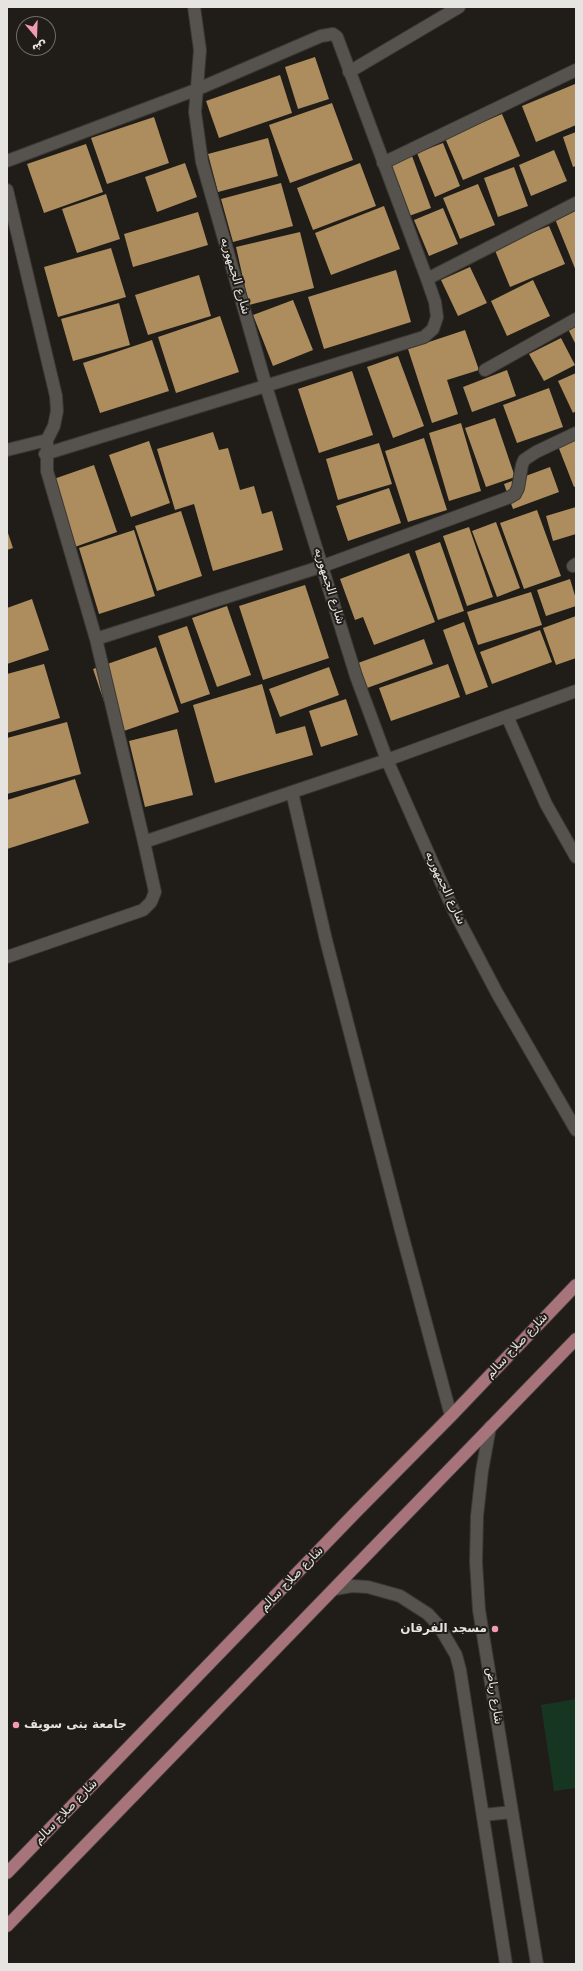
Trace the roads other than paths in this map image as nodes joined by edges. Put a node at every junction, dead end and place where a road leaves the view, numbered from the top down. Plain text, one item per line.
1 (194, 7) edge
2 (459, 7) edge
3 (576, 70) edge
4 (349, 72) junction
5 (198, 89) junction
6 (7, 161) edge
7 (383, 163) junction
8 (7, 190) edge
9 (576, 203) edge
10 (427, 279) junction
11 (576, 320) edge
12 (485, 370) dead end
13 (266, 386) junction
14 (576, 433) edge
15 (47, 440) junction
16 (7, 450) edge
17 (46, 454) junction
18 (323, 566) junction
19 (96, 639) junction
20 (576, 691) edge
21 (507, 716) junction
22 (387, 760) junction
23 (292, 792) junction
24 (144, 842) junction
25 (576, 857) edge
26 (7, 957) edge
27 (576, 1130) edge
28 (576, 1285) edge
29 (576, 1339) edge
30 (451, 1416) junction
31 (490, 1426) junction
32 (335, 1589) junction
33 (512, 1812) junction
34 (483, 1815) junction
35 (7, 1873) edge
36 (7, 1926) edge
37 (506, 1964) edge
38 (536, 1964) edge

1 - 5 street, شارع الجمهوريه
2 - 4 street
3 - 7 street
4 - 5 street
4 - 7 street
5 - 6 street
5 - 13 street, شارع الجمهوريه
7 - 10 street
8 - 15 street
9 - 10 street
10 - 13 street
11 - 12 street
13 - 17 street
13 - 18 street, شارع الجمهوريه
14 - 18 street
15 - 16 street
15 - 17 street
17 - 19 street
18 - 19 street
18 - 22 street, شارع الجمهوريه
19 - 24 street
20 - 21 street
21 - 22 street
21 - 25 street
22 - 23 street
22 - 27 street, شارع الجمهوريه
23 - 24 street
23 - 30 street
24 - 26 street
28 - 30 main road, شارع صلاح سالم
29 - 31 main road
30 - 35 main road, شارع صلاح سالم
31 - 32 main road
31 - 33 street, شارع رياض
32 - 34 street
32 - 36 main road
33 - 34 street
33 - 38 street, شارع رياض
34 - 37 street

